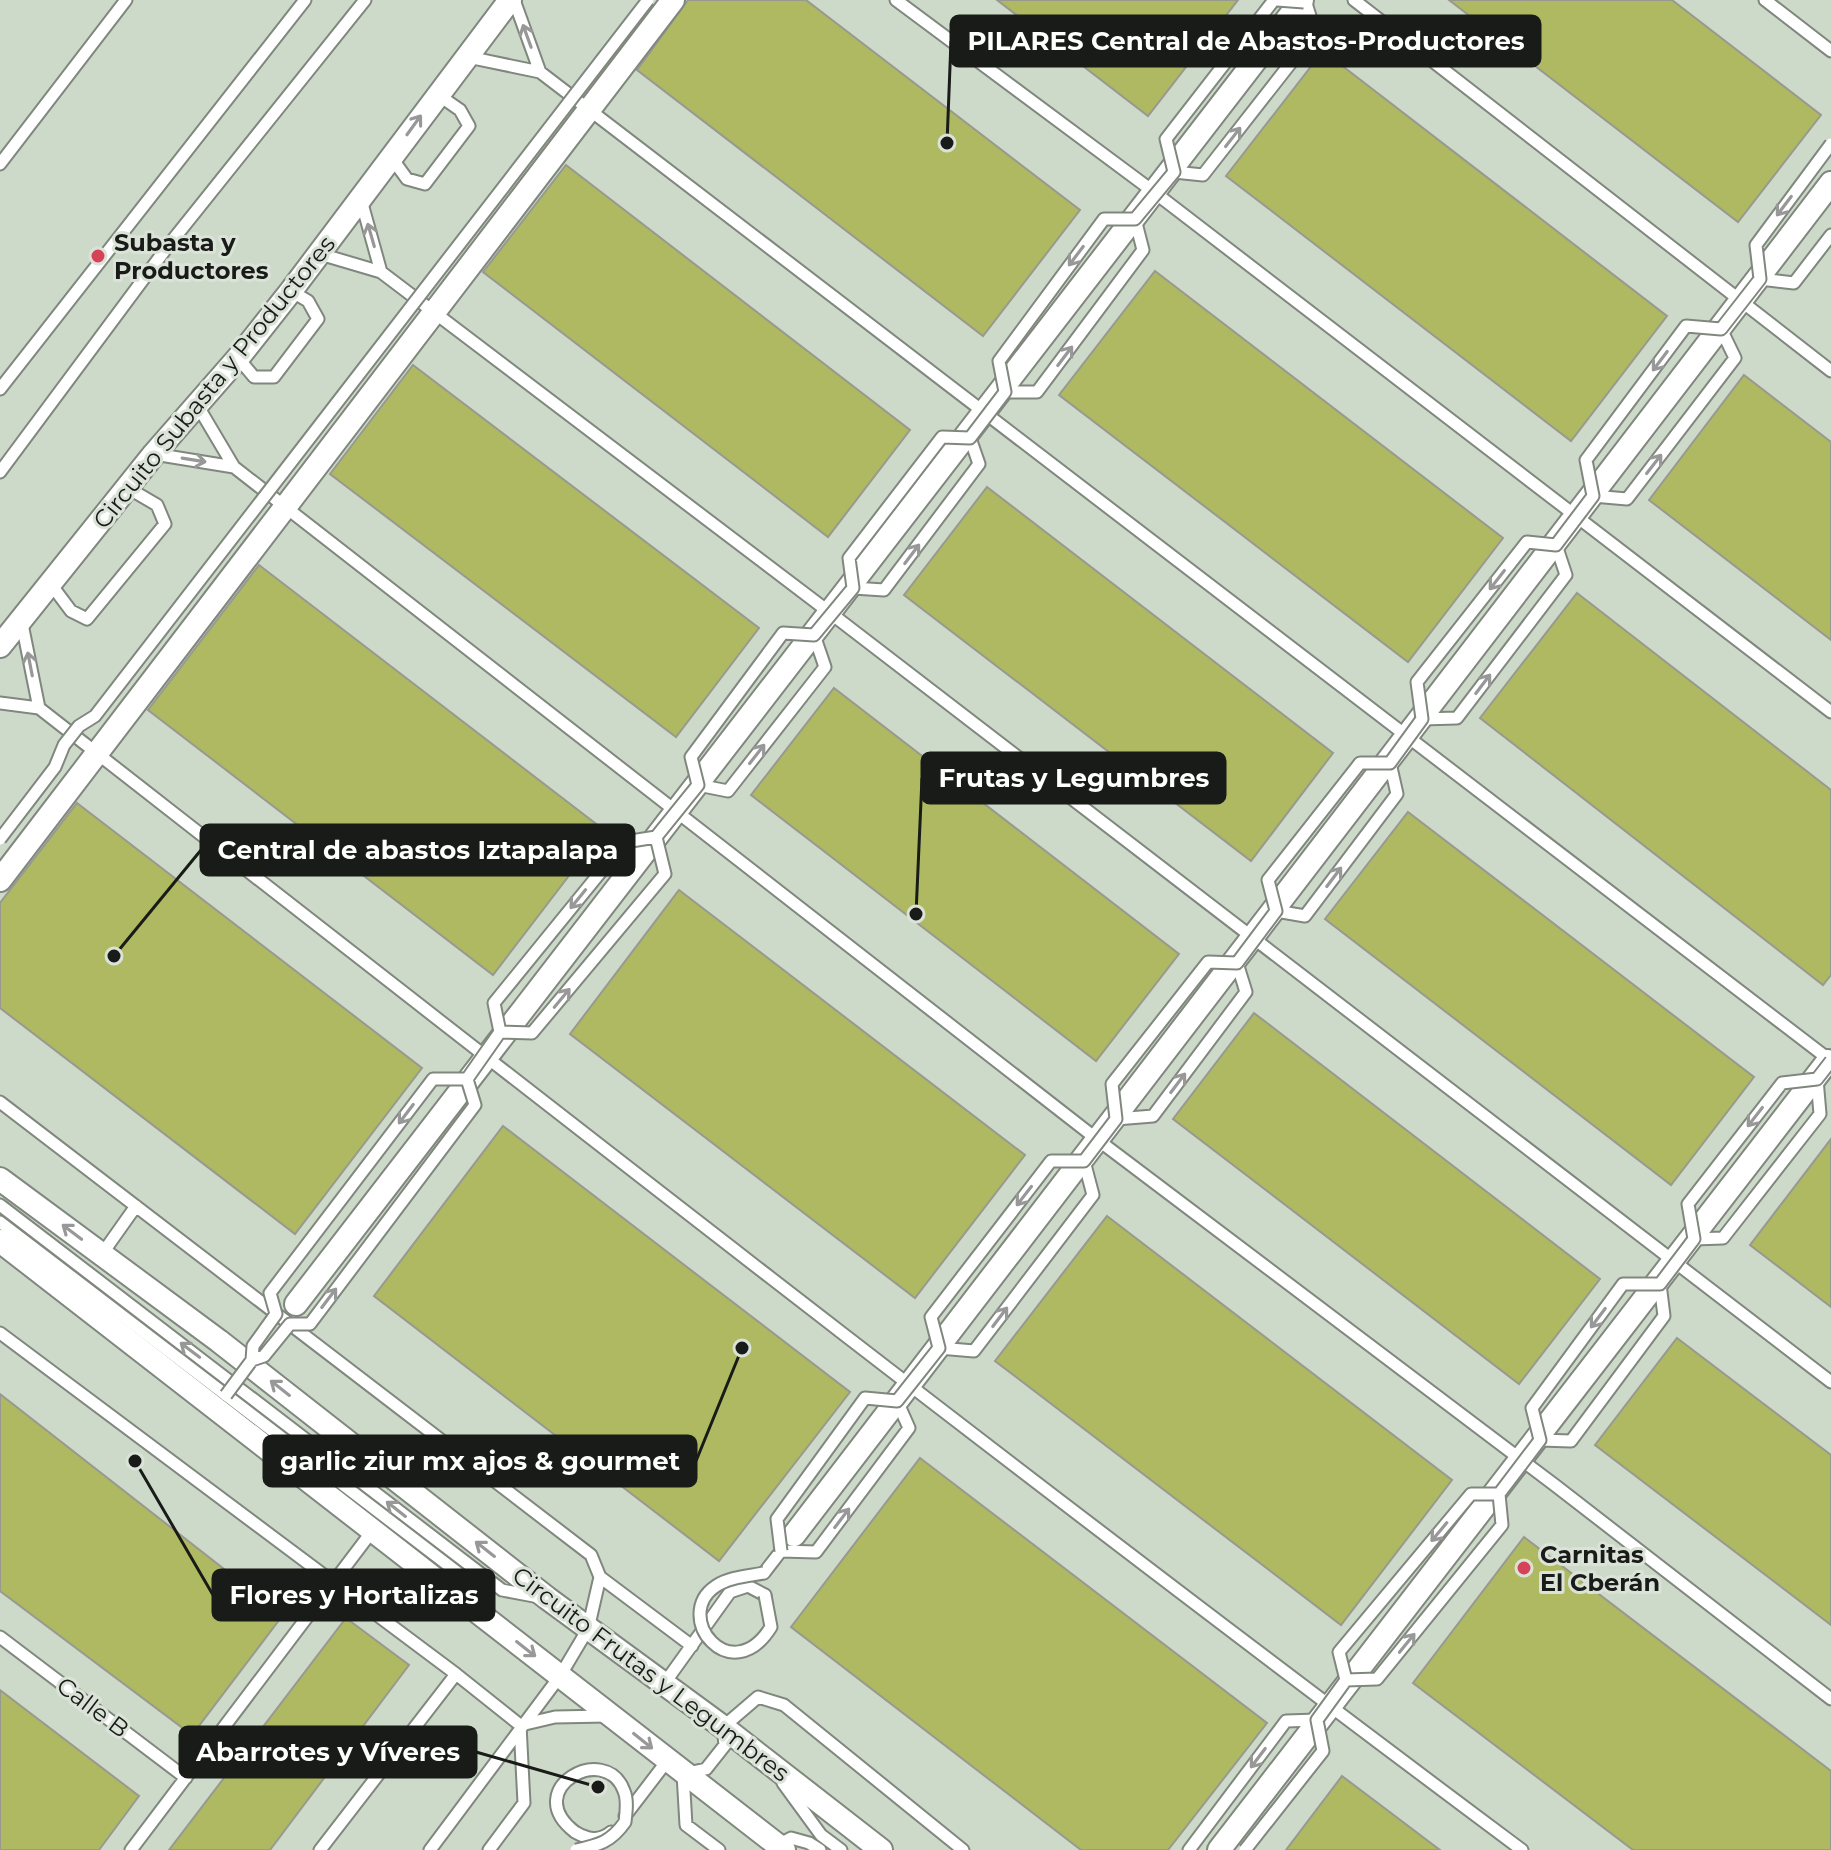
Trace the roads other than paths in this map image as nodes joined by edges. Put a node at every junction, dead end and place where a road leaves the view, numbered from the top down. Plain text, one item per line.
1 (126, 0) edge
2 (305, 0) edge
3 (365, 0) edge
4 (512, 0) edge
5 (648, 0) edge
6 (673, 0) edge
7 (896, 0) edge
8 (1276, 0) edge
9 (1354, 0) edge
10 (1765, 0) edge
11 (1304, 1) edge
12 (1831, 51) edge
13 (468, 57) junction
14 (540, 72) junction
15 (437, 94) junction
16 (588, 110) junction
17 (1831, 144) edge
18 (391, 156) junction
19 (0, 164) edge
20 (1174, 172) junction
21 (1831, 183) edge
22 (1154, 192) junction
23 (360, 198) junction
24 (1135, 219) junction
25 (1831, 235) edge
26 (320, 254) junction
27 (381, 272) junction
28 (1760, 279) junction
29 (291, 291) junction
30 (1740, 302) junction
31 (434, 314) junction
32 (1721, 329) junction
33 (238, 358) junction
34 (1831, 371) edge
35 (0, 389) edge
36 (1005, 392) junction
37 (196, 403) junction
38 (984, 411) junction
39 (970, 438) junction
40 (154, 454) junction
41 (234, 467) junction
42 (0, 472) edge
43 (128, 488) junction
44 (1593, 496) junction
45 (285, 504) junction
46 (1575, 516) junction
47 (1556, 545) junction
48 (50, 583) junction
49 (853, 588) junction
50 (829, 612) junction
51 (21, 619) junction
52 (814, 635) junction
53 (0, 646) edge
54 (0, 703) edge
55 (39, 708) junction
56 (1831, 712) edge
57 (1422, 719) junction
58 (1406, 736) junction
59 (97, 754) junction
60 (1390, 763) junction
61 (698, 785) junction
62 (676, 810) junction
63 (656, 837) junction
64 (0, 839) edge
65 (0, 880) edge
66 (1276, 911) junction
67 (1252, 937) junction
68 (1237, 963) junction
69 (500, 1032) junction
70 (486, 1058) junction
71 (1830, 1060) edge
72 (467, 1079) junction
73 (1817, 1079) junction
74 (0, 1102) edge
75 (1116, 1119) junction
76 (1098, 1140) junction
77 (1084, 1161) junction
78 (0, 1179) edge
79 (0, 1205) edge
80 (136, 1206) junction
81 (0, 1222) edge
82 (1694, 1239) junction
83 (0, 1241) edge
84 (102, 1254) junction
85 (1673, 1262) junction
86 (1660, 1284) junction
87 (296, 1304) dead end
88 (0, 1333) edge
89 (939, 1348) junction
90 (252, 1360) junction
91 (1831, 1382) edge
92 (235, 1384) junction
93 (904, 1393) junction
94 (226, 1395) junction
95 (1540, 1440) junction
96 (1520, 1460) junction
97 (1499, 1494) junction
98 (374, 1530) junction
99 (788, 1543) joint
100 (600, 1577) junction
101 (335, 1583) junction
102 (547, 1598) junction
103 (485, 1617) junction
104 (588, 1629) junction
105 (0, 1637) edge
106 (692, 1646) junction
107 (456, 1674) junction
108 (560, 1676) junction
109 (1346, 1680) junction
110 (664, 1684) junction
111 (1831, 1699) edge
112 (1324, 1714) junction
113 (611, 1716) junction
114 (520, 1725) junction
115 (723, 1727) junction
116 (770, 1763) junction
117 (675, 1767) junction
118 (186, 1778) junction
119 (781, 1848) edge
120 (131, 1850) edge
121 (320, 1850) edge
122 (430, 1850) edge
123 (489, 1850) edge
124 (576, 1850) edge
125 (719, 1850) edge
126 (820, 1850) edge
127 (841, 1850) edge
128 (881, 1850) edge
129 (963, 1850) edge
130 (1189, 1850) edge
131 (1219, 1850) edge
132 (1245, 1850) edge
133 (1522, 1850) edge

1 - 19 lane
2 - 35 lane
3 - 42 lane
4 - 13 street, Circuito Subasta y Productores
14 -> 4 lane
5 - 64 lane, bridge
6 - 16 street
7 - 22 lane
8 - 11 lane, bridge
8 - 20 lane, bridge
9 - 30 lane
10 - 12 lane
20 -> 11 lane
11 - 22 street
13 - 14 lane
13 - 15 street, Circuito Subasta y Productores
14 - 16 lane
18 -> 15 street, Circuito Subasta y Productores
15 - 18 lane
16 - 31 street
16 - 38 lane
17 -> 28 lane, bridge
18 - 23 street, Circuito Subasta y Productores
20 - 24 lane, bridge
21 - 30 street
22 - 38 street
22 - 46 lane
23 - 26 street, Circuito Subasta y Productores
27 -> 23 lane
24 -> 36 lane, bridge
36 -> 24 lane
25 - 28 lane
26 - 27 lane
26 - 29 street, Circuito Subasta y Productores
27 - 31 lane
28 - 32 lane, bridge
29 - 33 street, Circuito Subasta y Productores
29 - 33 lane
30 - 34 lane
30 - 46 street
31 - 45 street
31 - 50 lane
32 -> 44 lane, bridge
44 -> 32 lane
33 - 37 street, Circuito Subasta y Productores
36 - 39 lane, bridge
37 - 40 street, Circuito Subasta y Productores
37 - 41 lane
38 - 50 street
38 - 58 lane
39 - 49 lane, bridge
49 -> 39 lane
40 -> 41 lane
40 - 43 street, Circuito Subasta y Productores
41 - 45 lane
43 - 48 street, Circuito Subasta y Productores
43 - 48 lane
44 - 47 lane, bridge
45 - 59 street
45 - 62 lane
46 - 56 lane
46 - 58 street
47 -> 57 lane, bridge
57 -> 47 lane
48 - 51 street, Circuito Subasta y Productores
49 - 52 lane, bridge
50 - 62 street
50 - 67 lane
51 - 53 street, Circuito Subasta y Productores
55 -> 51 lane
52 - 61 lane, bridge
61 -> 52 lane
54 - 55 lane
55 - 59 lane
57 - 60 lane, bridge
58 - 67 street
58 - 71 lane
59 - 65 street
59 - 70 lane
60 - 66 lane, bridge
66 -> 60 lane
61 - 63 lane, bridge
62 - 70 street
62 - 76 lane
63 -> 69 lane, bridge
69 -> 63 lane, bridge
66 - 68 lane, bridge
67 - 76 street
67 - 85 lane
68 - 75 lane, bridge
75 -> 68 lane
69 - 72 lane, bridge
70 - 87 street
70 - 93 lane
71 - 73 lane, bridge
71 - 85 street
90 -> 72 lane, bridge
72 -> 90 lane, bridge
73 - 82 lane
73 -> 82 lane, bridge
74 - 80 lane
75 - 77 lane, bridge
76 - 93 street
76 - 96 lane
77 -> 89 lane, bridge
89 -> 77 lane
84 -> 78 street, Circuito Frutas y Legumbres
92 -> 79 lane
80 - 84 lane
80 - 100 lane
81 - 94 lane
82 - 86 lane, bridge
83 - 98 street
102 -> 84 street, Circuito Frutas y Legumbres
85 - 91 lane
85 - 96 street
86 - 95 lane
86 -> 95 lane, bridge
88 - 101 lane
89 - 93 lane, bridge
90 - 92 lane, bridge
92 - 94 lane, bridge
102 -> 92 lane
93 - 99 street
93 - 112 lane
94 - 103 lane
95 - 97 lane, bridge
96 - 111 lane
96 - 112 street
109 -> 97 lane, bridge
97 -> 109 lane, bridge
98 - 101 lane
98 - 103 street
99 - 106 lane, bridge
100 - 104 lane
100 - 106 lane
101 - 107 lane
101 - 118 lane
102 - 104 street, Circuito Frutas y Legumbres
103 -> 108 street
104 - 108 lane
104 - 110 street, Circuito Frutas y Legumbres
105 - 118 lane, Calle B
106 - 110 lane
107 - 114 lane
107 - 121 lane
108 - 113 street
108 - 114 lane
109 - 112 lane, bridge
110 - 115 street, Circuito Frutas y Legumbres
112 -> 130 lane
112 - 131 street
112 - 132 lane, bridge
112 - 133 lane
113 - 114 lane
113 -> 117 street
114 - 122 lane
114 - 123 lane
115 - 116 street, Circuito Frutas y Legumbres
115 - 117 lane
115 - 129 lane
116 - 127 lane
116 - 128 street, Circuito Frutas y Legumbres
117 - 119 street
117 - 124 lane, bridge
117 - 125 lane
118 - 120 lane
119 - 126 lane

